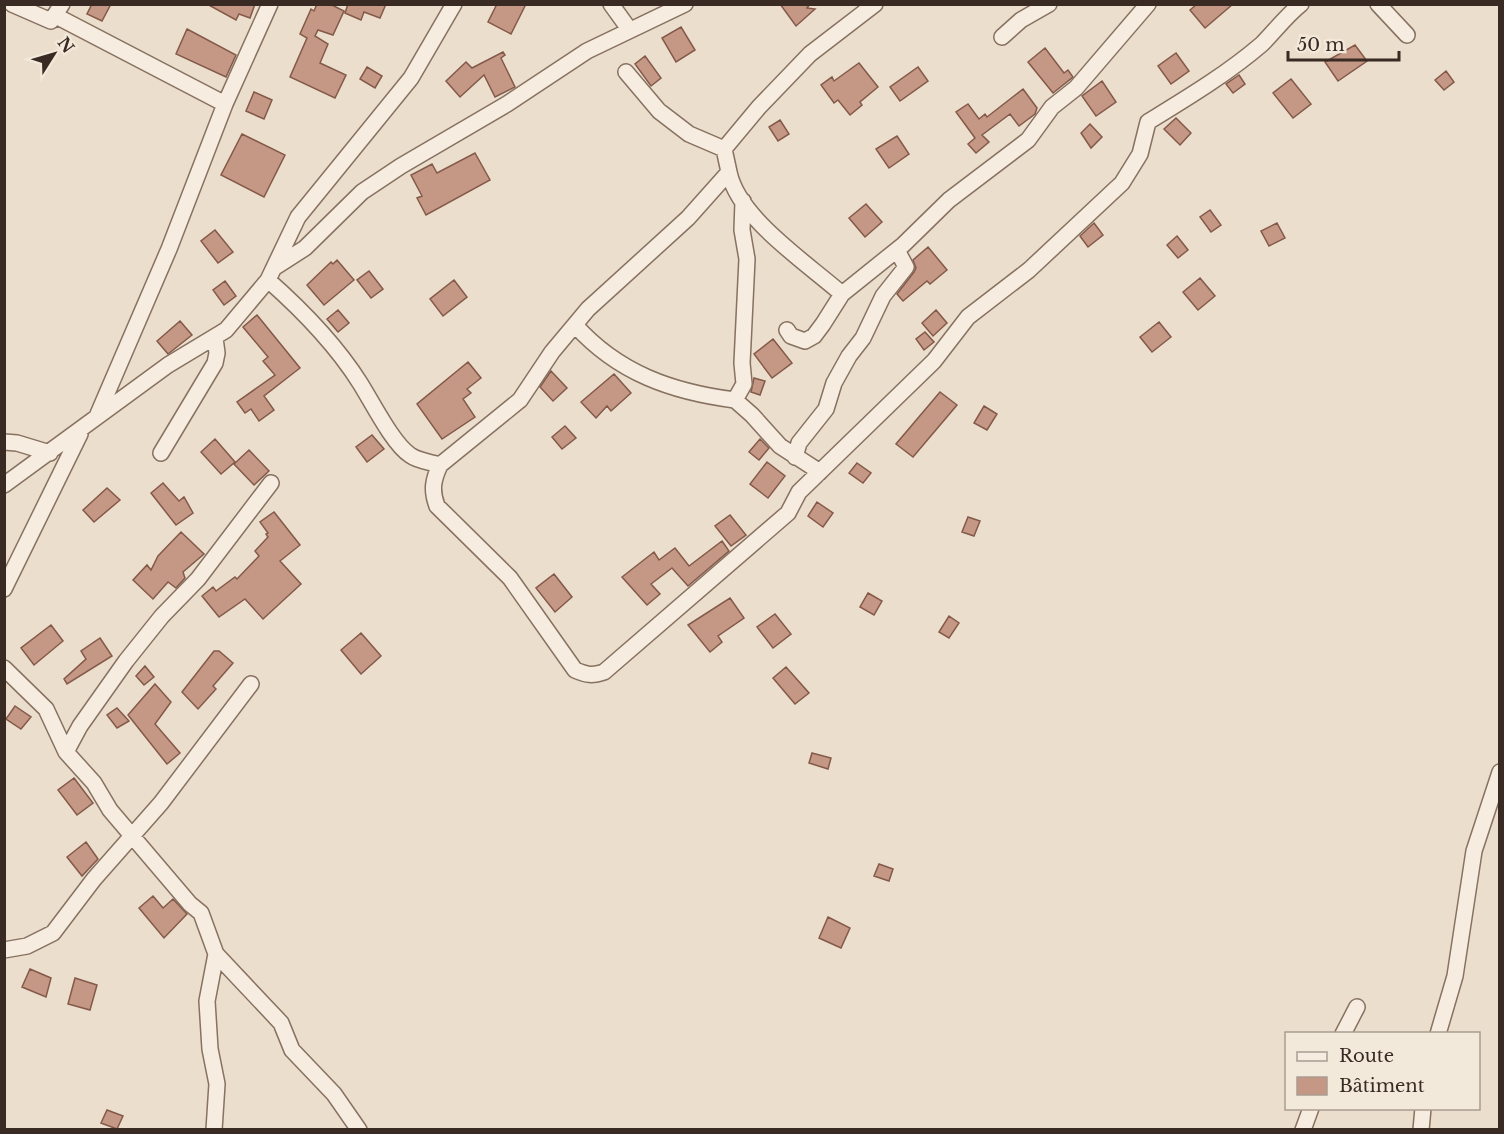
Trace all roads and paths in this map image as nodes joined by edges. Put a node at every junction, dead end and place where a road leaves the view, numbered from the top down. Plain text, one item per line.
1 (12, 4) edge
2 (270, 4) edge
3 (454, 4) edge
4 (611, 4) edge
5 (685, 4) edge
6 (875, 4) edge
7 (1049, 4) edge
8 (1148, 4) edge
9 (1300, 4) edge
10 (1378, 4) edge
11 (59, 10) edge
12 (629, 29) junction
13 (1407, 34) dead end
14 (1002, 37) dead end
15 (626, 72) dead end
16 (225, 104) junction
17 (724, 149) junction
18 (729, 172) junction
19 (743, 201) junction
20 (897, 250) junction
21 (277, 266) junction
22 (268, 280) junction
23 (842, 294) junction
24 (575, 325) junction
25 (787, 330) dead end
26 (214, 338) junction
27 (735, 400) junction
28 (97, 416) junction
29 (81, 431) junction
30 (4, 442) edge
31 (50, 453) junction
32 (161, 453) dead end
33 (795, 457) junction
34 (440, 465) junction
35 (820, 472) junction
36 (271, 483) dead end
37 (4, 485) edge
38 (4, 589) edge
39 (4, 668) edge
40 (251, 684) dead end
41 (66, 752) junction
42 (1500, 772) edge
43 (133, 836) junction
44 (4, 950) edge
45 (216, 954) junction
46 (1357, 1007) dead end
47 (1344, 1032) edge
48 (1439, 1032) edge
49 (1310, 1110) edge
50 (1423, 1110) edge
51 (214, 1130) edge
52 (359, 1130) edge
53 (1303, 1130) edge
54 (1421, 1130) edge

1 - 11 street
2 - 16 street
3 - 21 street
4 - 12 street
5 - 12 street
6 - 17 street
7 - 14 street
8 - 20 street
9 - 35 street
10 - 13 street
11 - 16 street
12 - 21 street
15 - 17 street
16 - 28 street
17 - 18 street
18 - 19 street
18 - 24 street
19 - 23 street
19 - 27 street
20 - 23 street
20 - 33 street
21 - 22 street
22 - 26 street
22 - 34 street
23 - 25 street
24 - 27 street
24 - 34 street
26 - 28 street
26 - 32 street
27 - 33 street
28 - 29 street
29 - 31 street
29 - 38 street
30 - 31 street
31 - 37 street
33 - 35 street
34 - 35 street
36 - 41 street
39 - 41 street
40 - 43 street
41 - 43 street
42 - 48 street
43 - 44 street
43 - 45 street
45 - 51 street
45 - 52 street
46 - 47 street
49 - 53 street
50 - 54 street

